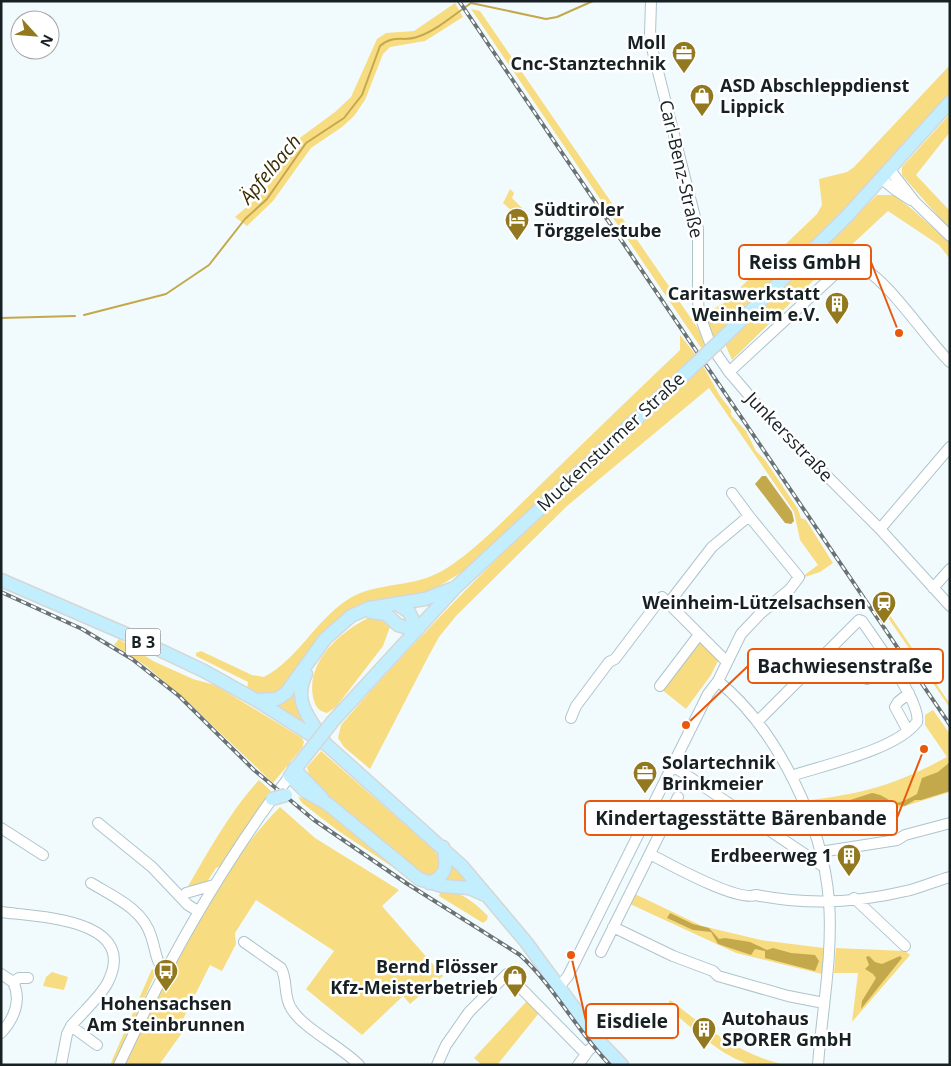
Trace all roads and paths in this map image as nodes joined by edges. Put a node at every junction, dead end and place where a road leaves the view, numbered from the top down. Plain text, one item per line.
1 (651, 1) edge
2 (950, 102) edge
3 (886, 175) junction
4 (950, 236) edge
5 (707, 338) joint
6 (950, 362) edge
7 (729, 372) junction
8 (950, 447) edge
9 (732, 493) dead end
10 (749, 516) junction
11 (880, 529) junction
12 (950, 568) edge
13 (1, 580) edge
14 (456, 587) junction
15 (933, 588) junction
16 (668, 604) junction
17 (399, 605) junction
18 (950, 606) edge
19 (398, 625) junction
20 (416, 629) junction
21 (698, 636) junction
22 (400, 647) junction
23 (888, 659) junction
24 (726, 661) junction
25 (850, 663) dead end
26 (718, 681) junction
27 (660, 686) dead end
28 (909, 694) junction
29 (256, 700) junction
30 (571, 718) dead end
31 (758, 722) junction
32 (908, 731) junction
33 (327, 745) junction
34 (673, 766) junction
35 (292, 772) junction
36 (791, 776) junction
37 (305, 791) junction
38 (279, 794) junction
39 (678, 797) dead end
40 (328, 804) junction
41 (98, 823) dead end
42 (950, 823) edge
43 (1, 828) edge
44 (443, 847) junction
45 (820, 852) junction
46 (650, 854) junction
47 (43, 855) dead end
48 (824, 867) junction
49 (950, 877) edge
50 (92, 883) dead end
51 (429, 884) junction
52 (170, 885) junction
53 (214, 885) junction
54 (186, 893) junction
55 (490, 897) junction
56 (854, 898) junction
57 (829, 902) junction
58 (198, 911) junction
59 (1, 912) edge
60 (613, 927) junction
61 (244, 942) dead end
62 (905, 946) dead end
63 (601, 952) dead end
64 (165, 972) junction
65 (1, 974) edge
66 (28, 978) dead end
67 (14, 982) junction
68 (558, 987) junction
69 (824, 1003) junction
70 (71, 1026) junction
71 (1, 1033) edge
72 (97, 1045) dead end
73 (594, 1045) junction
74 (61, 1065) edge
75 (119, 1065) edge
76 (360, 1065) edge
77 (436, 1065) edge
78 (578, 1065) edge
79 (622, 1065) edge
80 (818, 1065) edge

1 - 5 street, Carl-Benz-Straße
2 - 3 main road, Muckensturmer Straße
3 - 4 street
3 - 14 main road, Muckensturmer Straße, bridge
5 - 7 street, Junkersstraße
6 - 7 street
7 - 11 street, Junkersstraße
8 - 11 street
9 - 10 street
10 - 16 street
10 - 24 street
11 - 15 street, Junkersstraße
12 - 15 street
13 - 29 main road, B 3
14 - 17 main road
14 - 20 main road, Muckensturmer Straße
15 - 18 street, Junkersstraße
16 - 21 street
16 - 30 street
17 - 20 main road
17 - 29 main road
19 - 20 main road
19 - 22 main road
19 - 33 main road
20 - 22 main road, Muckensturmer Straße
21 - 24 street
21 - 27 street
22 - 35 main road, Muckensturmer Straße, bridge
23 - 25 street
23 - 28 street
23 - 31 street
24 - 26 street
26 - 31 street
26 - 34 street
28 - 32 street
28 - 32 street
29 - 33 main road, B 3
31 - 36 street
32 - 36 street
33 - 44 main road, B 3
34 - 48 street
34 - 68 street
35 - 37 main road
35 - 38 street, Muckensturmer Straße
35 - 40 main road
36 - 45 street
37 - 38 main road
37 - 40 main road
38 - 53 street, Muckensturmer Straße
39 - 46 street
40 - 51 main road
41 - 52 street
42 - 45 street
43 - 47 street
44 - 51 main road
44 - 55 main road, B 3
45 - 48 street
46 - 57 street
46 - 60 street
48 - 57 street
49 - 56 street
50 - 64 street
51 - 55 main road
52 - 54 street
52 - 58 street
53 - 54 street
53 - 58 street, Muckensturmer Straße
54 - 58 street
55 - 68 main road, B 3
56 - 57 street
56 - 62 street
57 - 69 street
58 - 64 street, Muckensturmer Straße
59 - 70 street
60 - 63 street
60 - 69 street
61 - 76 street
64 - 75 street, Muckensturmer Straße
65 - 67 street
66 - 67 street
67 - 71 street
68 - 73 main road, B 3
69 - 80 street
70 - 72 street
70 - 74 street
73 - 77 street
73 - 78 street
73 - 79 main road, B 3

